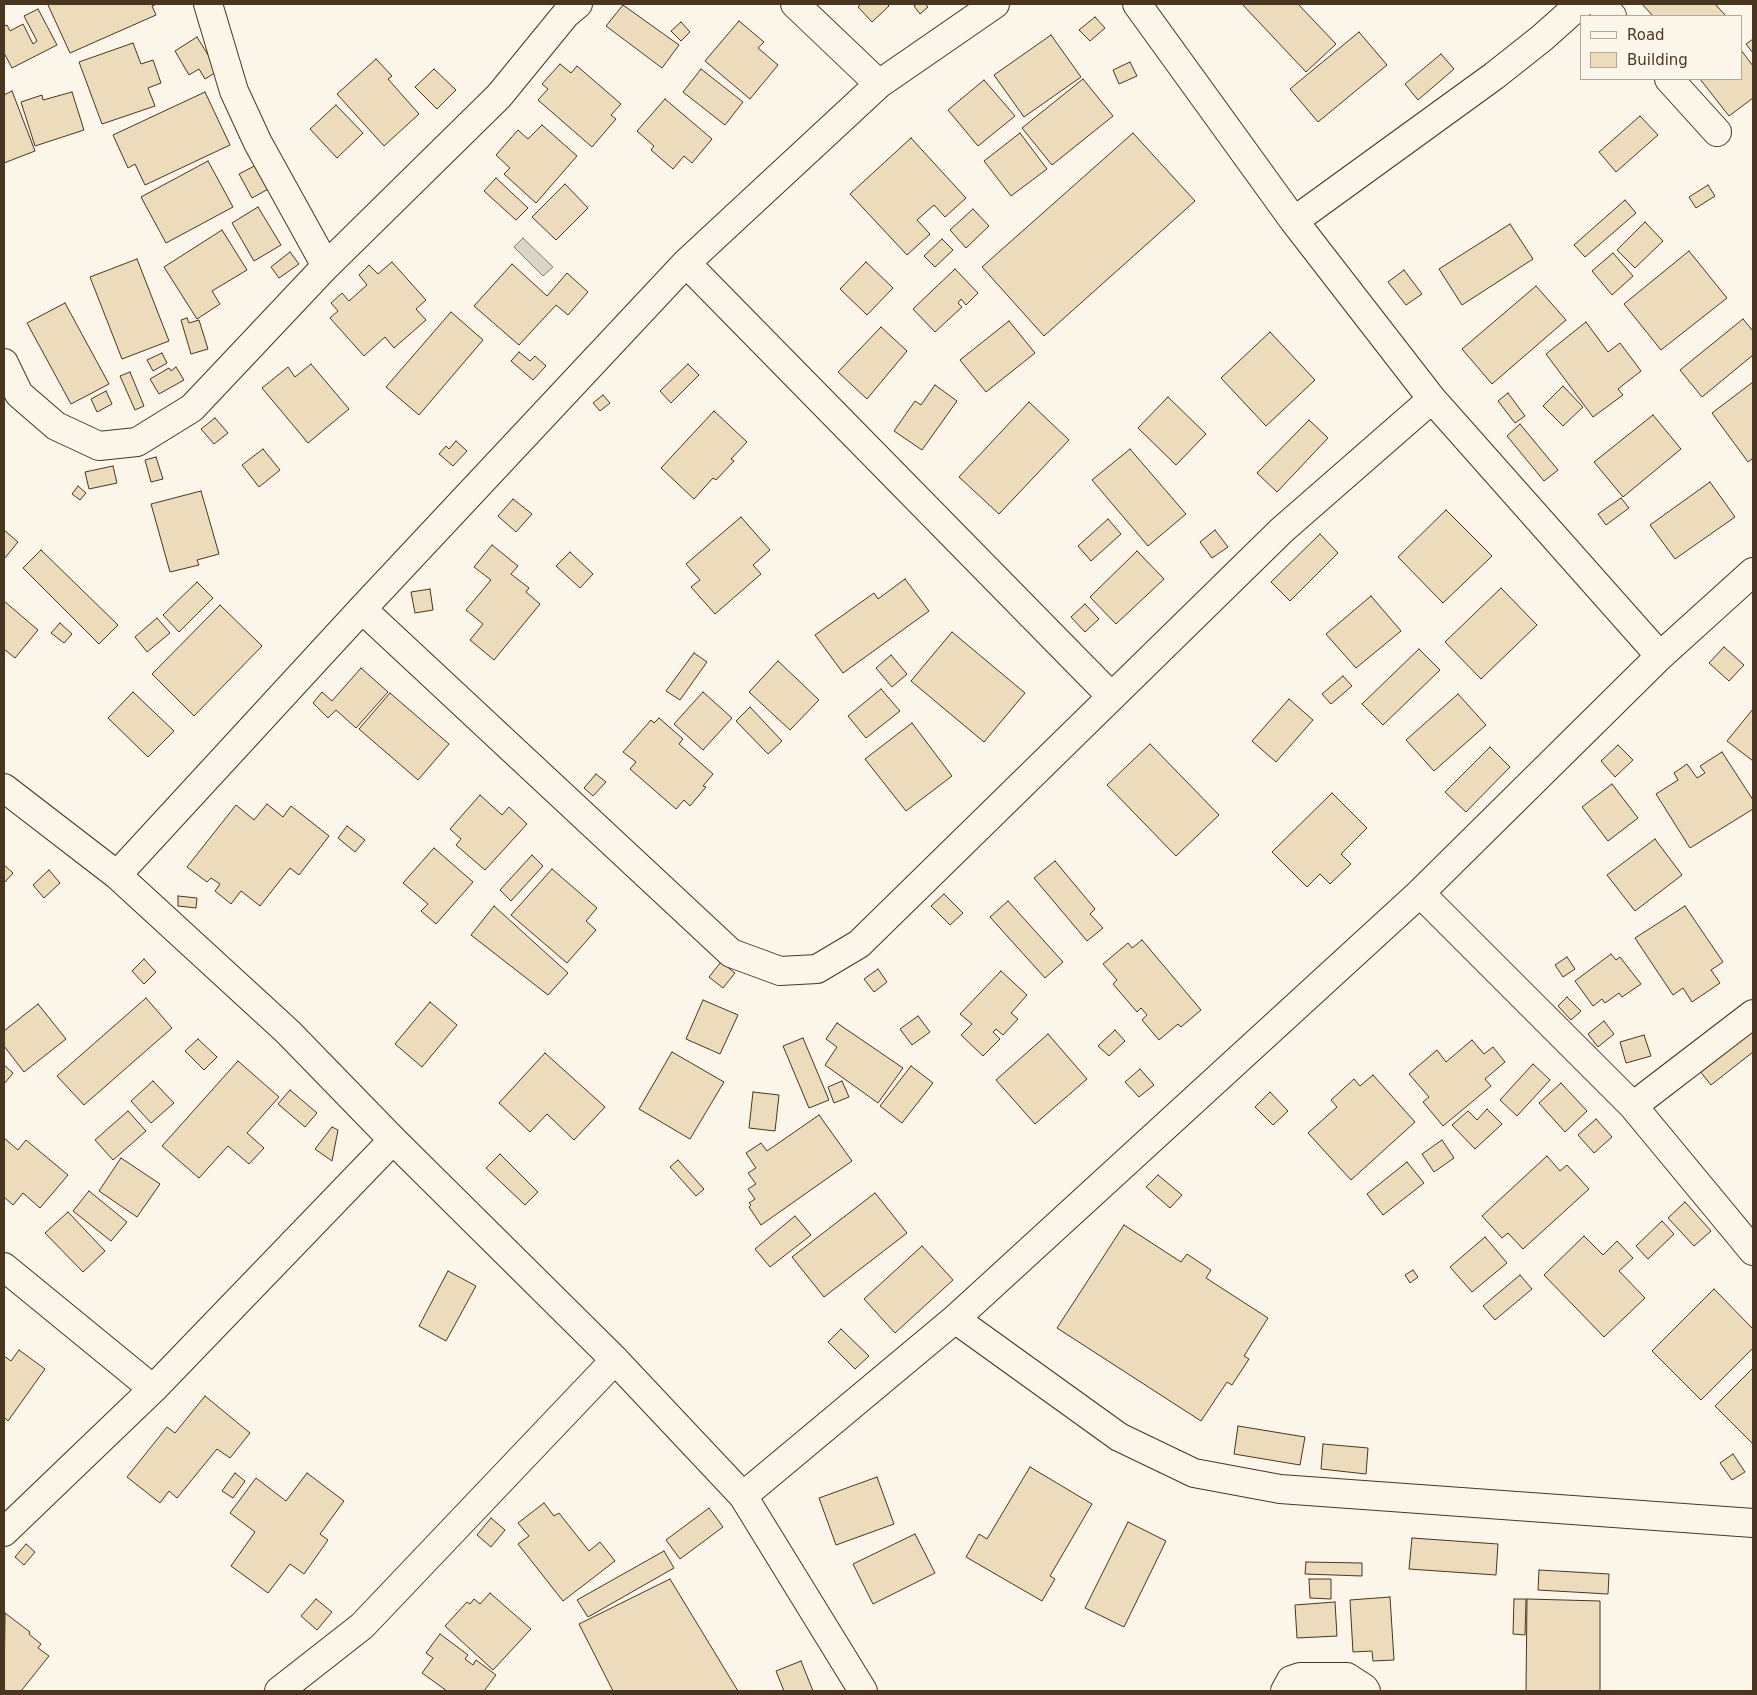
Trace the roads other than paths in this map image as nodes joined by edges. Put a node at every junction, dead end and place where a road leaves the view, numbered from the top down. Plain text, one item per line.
1 (208, 4) edge
2 (578, 4) edge
3 (795, 4) edge
4 (995, 4) edge
5 (1137, 4) edge
6 (1580, 4) edge
7 (1600, 4) edge
8 (1611, 15) edge
9 (1670, 80) edge
10 (879, 84) junction
11 (1717, 132) dead end
12 (1294, 221) junction
13 (686, 263) junction
14 (326, 266) junction
15 (4, 364) edge
16 (1432, 399) junction
17 (1753, 572) edge
18 (362, 609) junction
19 (1660, 656) junction
20 (1111, 696) junction
21 (4, 788) edge
22 (117, 875) junction
23 (1420, 893) junction
24 (1753, 1014) edge
25 (1633, 1106) junction
26 (393, 1140) junction
27 (1753, 1251) edge
28 (4, 1267) edge
29 (955, 1319) junction
30 (615, 1360) junction
31 (153, 1389) junction
32 (743, 1496) junction
33 (1753, 1501) edge
34 (1741, 1522) edge
35 (4, 1532) edge
36 (279, 1691) edge
37 (863, 1691) edge
38 (1285, 1691) edge
39 (1366, 1691) edge

1 - 14 street
2 - 14 street
3 - 10 street
4 - 10 street
5 - 12 street
6 - 12 street
7 - 8 street
9 - 11 street
10 - 13 street
12 - 16 street
13 - 18 street
13 - 20 street
14 - 15 street
16 - 19 street
16 - 20 street
17 - 19 street
18 - 20 street
18 - 22 street
19 - 23 street
21 - 22 street
22 - 26 street
23 - 25 street
23 - 29 street
24 - 25 street
25 - 27 street
26 - 30 street
26 - 31 street
28 - 31 street
29 - 32 street
29 - 34 street
30 - 32 street
30 - 36 street
31 - 35 street
32 - 37 street
33 - 34 street
38 - 39 street

